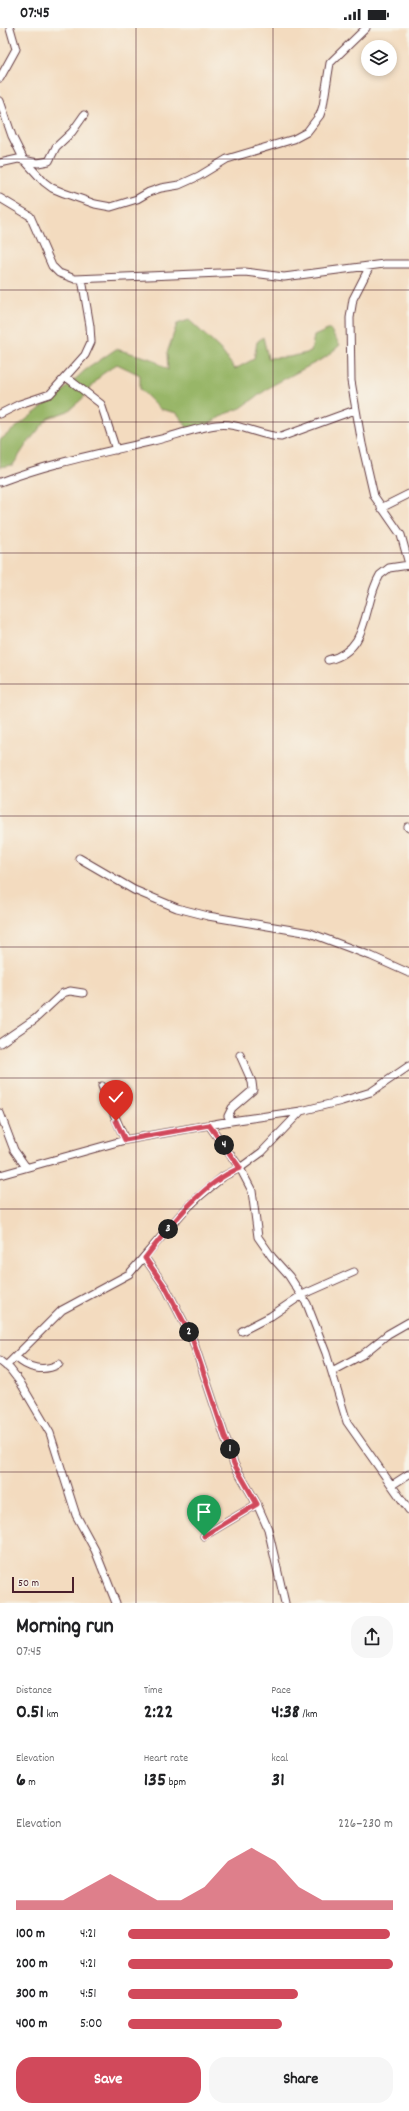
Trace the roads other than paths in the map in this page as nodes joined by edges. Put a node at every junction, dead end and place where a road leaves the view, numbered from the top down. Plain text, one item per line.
1 (10, 28) edge
2 (366, 28) edge
3 (0, 78) edge
4 (0, 101) edge
5 (84, 115) dead end
6 (24, 160) junction
7 (0, 163) edge
8 (0, 198) edge
9 (409, 264) edge
10 (370, 266) junction
11 (82, 279) junction
12 (66, 376) junction
13 (355, 410) junction
14 (0, 414) edge
15 (116, 450) junction
16 (0, 482) edge
17 (409, 494) edge
18 (381, 508) junction
19 (409, 564) edge
20 (328, 660) dead end
21 (79, 858) dead end
22 (409, 973) edge
23 (83, 993) dead end
24 (0, 1044) edge
25 (240, 1055) dead end
26 (409, 1066) edge
27 (102, 1086) dead end
28 (301, 1111) junction
29 (0, 1113) edge
30 (231, 1121) junction
31 (209, 1125) junction
32 (125, 1140) junction
33 (26, 1167) junction
34 (240, 1168) junction
35 (0, 1174) edge
36 (145, 1258) junction
37 (354, 1272) dead end
38 (302, 1295) junction
39 (409, 1322) edge
40 (242, 1331) dead end
41 (16, 1357) junction
42 (0, 1361) edge
43 (59, 1364) dead end
44 (6, 1366) junction
45 (332, 1372) junction
46 (409, 1474) edge
47 (392, 1485) junction
48 (257, 1504) junction
49 (409, 1510) edge
50 (204, 1536) dead end
51 (116, 1603) edge
52 (285, 1603) edge

1 - 3 street
2 - 6 street
4 - 6 street
5 - 6 street
6 - 7 street
8 - 11 street
9 - 10 street
10 - 11 street
10 - 13 street
11 - 12 street
12 - 14 street
12 - 15 street
13 - 15 street
13 - 18 street
15 - 16 street
17 - 18 street
18 - 19 street
19 - 20 street
21 - 22 street
23 - 24 street
25 - 30 street
26 - 28 street
27 - 32 street
28 - 30 street
28 - 34 street
29 - 33 street
30 - 31 street
31 - 32 street
31 - 34 street
32 - 33 street
33 - 35 street
34 - 36 street
34 - 38 street
36 - 41 street
36 - 48 street
37 - 38 street
38 - 40 street
38 - 45 street
39 - 45 street
41 - 43 street
41 - 44 street
42 - 44 street
44 - 51 street
45 - 47 street
46 - 47 street
47 - 49 street
48 - 50 street
48 - 52 street

